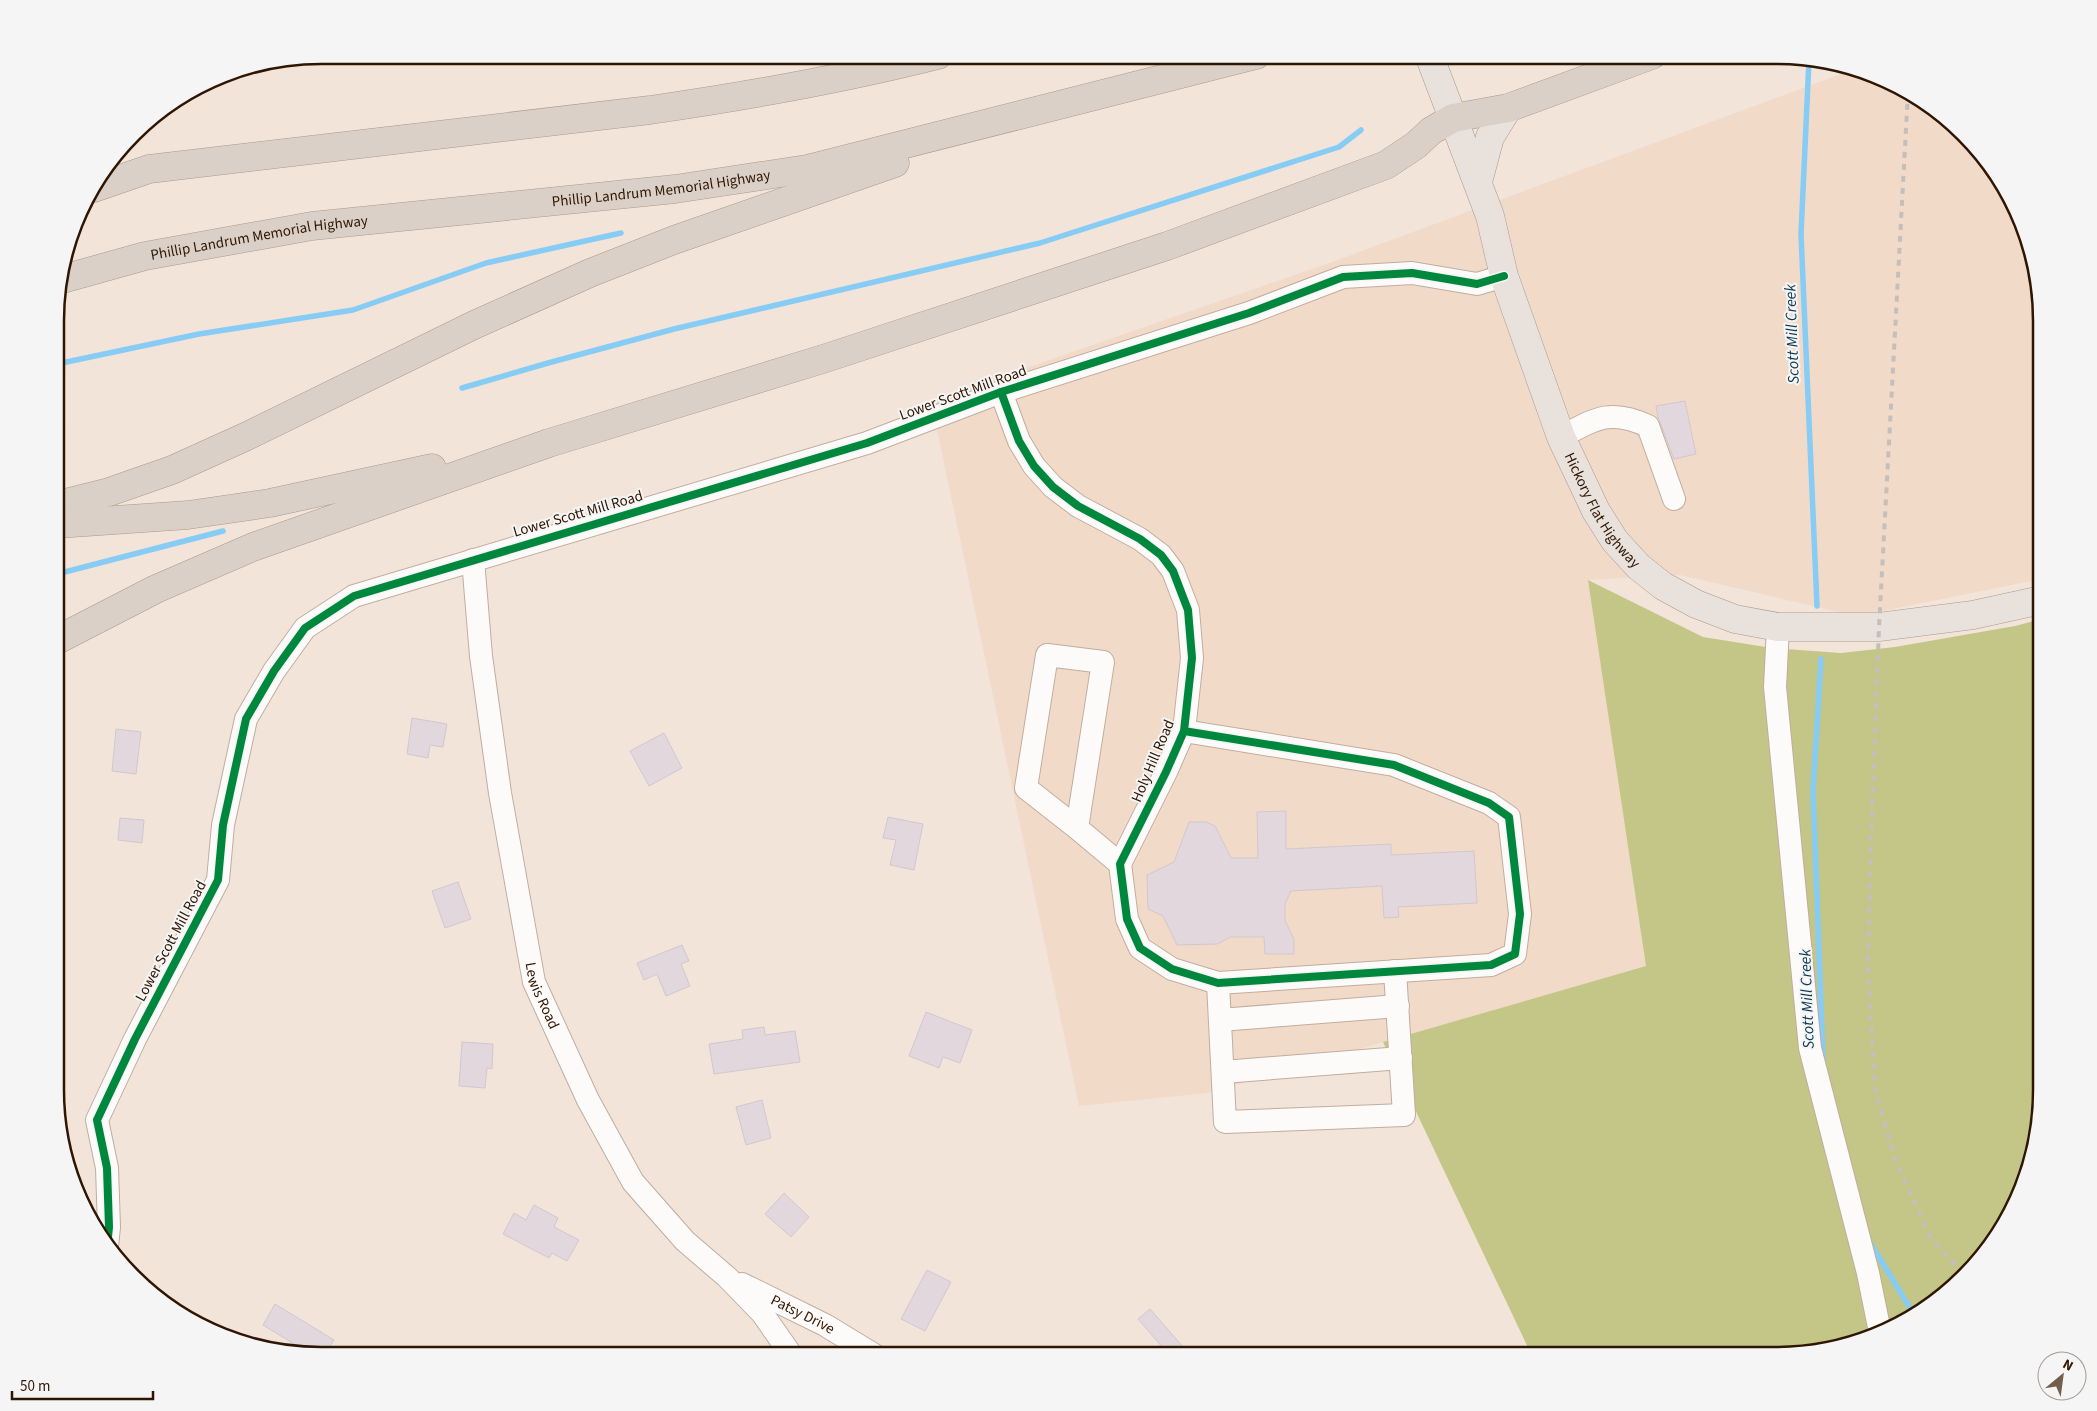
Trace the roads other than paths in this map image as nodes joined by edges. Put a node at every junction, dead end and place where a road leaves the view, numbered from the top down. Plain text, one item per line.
1 (899, 64) edge
2 (1221, 64) edge
3 (1432, 64) edge
4 (1628, 64) edge
5 (1508, 108) junction
6 (1038, 111) junction
7 (1452, 118) junction
8 (149, 169) junction
9 (112, 172) edge
10 (1478, 182) junction
11 (102, 185) edge
12 (1504, 276) junction
13 (68, 278) edge
14 (1001, 392) junction
15 (1561, 436) junction
16 (549, 443) junction
17 (1674, 499) dead end
18 (64, 503) edge
19 (64, 524) edge
20 (473, 560) junction
21 (2033, 602) edge
22 (1778, 627) junction
23 (64, 636) edge
24 (1184, 731) junction
25 (1077, 828) junction
26 (1120, 864) junction
27 (1396, 971) junction
28 (1218, 983) junction
29 (1398, 1006) junction
30 (1220, 1020) junction
31 (1401, 1058) junction
32 (1223, 1072) junction
33 (108, 1235) edge
34 (727, 1277) junction
35 (1879, 1326) edge
36 (786, 1347) edge
37 (861, 1347) edge

1 - 8 highway
2 - 6 highway, Phillip Landrum Memorial Highway
3 - 7 main road, Hickory Flat Highway
4 - 5 highway
5 - 7 highway
5 - 10 main road
6 - 13 highway, Phillip Landrum Memorial Highway
6 - 18 highway
7 - 10 main road, Hickory Flat Highway
7 - 16 highway
8 - 9 highway
8 - 11 highway
10 - 12 main road, Hickory Flat Highway
12 - 14 street, Lower Scott Mill Road
12 - 15 main road, Hickory Flat Highway
14 - 20 street, Lower Scott Mill Road
14 - 24 street, Holy Hill Road
15 - 17 street
15 - 22 main road, Hickory Flat Highway
16 - 19 highway
16 - 23 highway
20 - 33 street, Lower Scott Mill Road
20 - 34 street, Lewis Road
21 - 22 main road, Hickory Flat Highway
22 - 35 street
24 - 26 street, Holy Hill Road
24 - 27 street
25 - 25 street
25 - 26 street
26 - 28 street
27 - 28 street
27 - 29 street
28 - 30 street
29 - 30 street
29 - 31 street
30 - 32 street
31 - 32 street
31 - 32 street
34 - 36 street, Lewis Road
34 - 37 street, Patsy Drive

